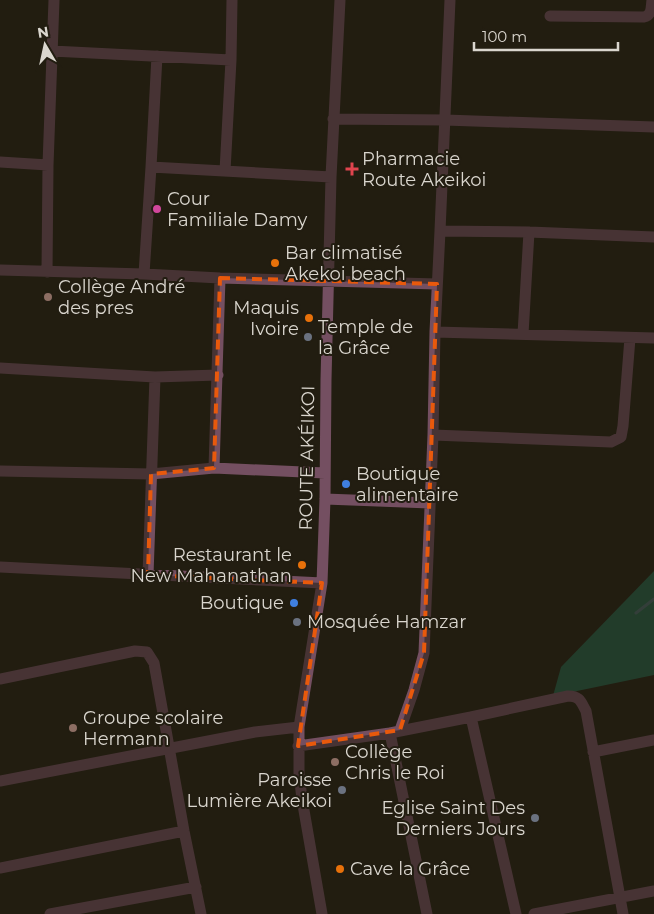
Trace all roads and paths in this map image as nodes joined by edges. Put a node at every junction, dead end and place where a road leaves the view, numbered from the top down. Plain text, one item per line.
1 (54, 0) edge
2 (232, 0) edge
3 (340, 0) edge
4 (450, 0) edge
5 (652, 0) edge
6 (550, 16) dead end
7 (52, 51) junction
8 (157, 56) junction
9 (231, 60) junction
10 (334, 119) junction
11 (445, 120) junction
12 (654, 127) edge
13 (0, 162) edge
14 (48, 165) junction
15 (151, 167) junction
16 (225, 171) junction
17 (331, 177) junction
18 (440, 231) junction
19 (529, 232) junction
20 (654, 237) edge
21 (0, 270) edge
22 (47, 272) junction
23 (144, 274) junction
24 (220, 278) junction
25 (0, 280) edge
26 (328, 281) junction
27 (437, 284) junction
28 (434, 332) junction
29 (523, 334) junction
30 (630, 338) junction
31 (654, 338) edge
32 (0, 368) edge
33 (218, 376) junction
34 (155, 377) junction
35 (432, 435) junction
36 (214, 468) junction
37 (0, 471) edge
38 (325, 473) junction
39 (151, 474) junction
40 (325, 499) junction
41 (430, 503) junction
42 (0, 567) edge
43 (148, 575) junction
44 (322, 583) junction
45 (0, 679) edge
46 (472, 717) junction
47 (299, 727) junction
48 (395, 731) junction
49 (654, 740) edge
50 (298, 746) junction
51 (169, 749) junction
52 (593, 752) junction
53 (0, 781) edge
54 (184, 831) junction
55 (0, 868) edge
56 (196, 887) junction
57 (654, 891) edge
58 (619, 897) junction
59 (50, 914) edge
60 (201, 914) edge
61 (322, 914) edge
62 (427, 914) edge
63 (516, 914) edge
64 (534, 914) edge
65 (623, 914) edge

1 - 7 street
2 - 9 street
3 - 10 street, ROUTE AKÉIKOI
4 - 11 street
5 - 6 street
7 - 8 street
7 - 14 street
8 - 9 street
8 - 15 street
9 - 16 street
10 - 11 street
10 - 17 street, ROUTE AKÉIKOI
11 - 12 street
11 - 18 street
13 - 14 street
14 - 22 street
15 - 16 street
15 - 23 street
16 - 17 street
17 - 26 street, ROUTE AKÉIKOI
18 - 19 street
18 - 27 street
19 - 20 street
19 - 29 street
21 - 22 street
21 - 25 street
22 - 23 street
23 - 24 street
24 - 26 street
24 - 33 street
26 - 27 street
26 - 38 street, ROUTE AKÉIKOI
27 - 28 street
28 - 29 street
28 - 35 street
29 - 30 street
30 - 31 street
30 - 35 street
32 - 34 street
33 - 34 street
33 - 36 street
34 - 39 street
35 - 41 street
36 - 38 street
36 - 39 street
37 - 39 street
38 - 40 street, ROUTE AKÉIKOI
39 - 43 street
40 - 41 street
40 - 44 street, ROUTE AKÉIKOI
41 - 48 street
42 - 43 street
43 - 44 street
44 - 47 street, ROUTE AKÉIKOI
45 - 51 street
46 - 48 street
46 - 52 street
46 - 63 street
47 - 50 street, ROUTE AKÉIKOI
47 - 51 street
48 - 50 street
48 - 62 street
49 - 52 street
50 - 61 street, ROUTE AKÉIKOI
51 - 53 street
51 - 54 street
52 - 58 street
54 - 55 street
54 - 56 street
56 - 59 street
56 - 60 street
57 - 58 street
58 - 64 street
58 - 65 street

